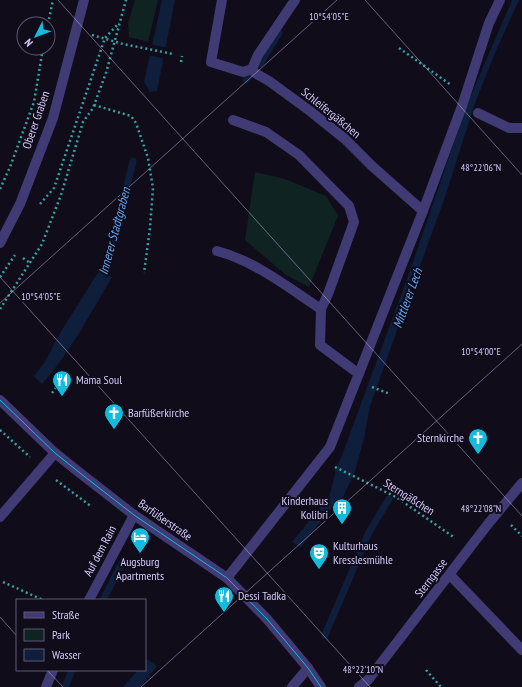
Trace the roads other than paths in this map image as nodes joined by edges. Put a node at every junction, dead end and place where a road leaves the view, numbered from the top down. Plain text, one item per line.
1 (84, 0) edge
2 (222, 0) edge
3 (295, 0) edge
4 (500, 0) edge
5 (252, 69) junction
6 (462, 106) junction
7 (233, 120) dead end
8 (522, 128) edge
9 (423, 211) junction
10 (0, 243) edge
11 (217, 251) dead end
12 (321, 309) junction
13 (359, 374) junction
14 (0, 400) edge
15 (55, 453) junction
16 (522, 483) edge
17 (134, 515) junction
18 (0, 517) edge
19 (450, 575) junction
20 (227, 578) junction
21 (90, 599) edge
22 (522, 650) edge
23 (308, 668) junction
24 (53, 671) edge
25 (46, 687) edge
26 (292, 687) edge
27 (321, 687) edge
28 (359, 687) edge

1 - 10 street, Oberer Graben
2 - 5 street
3 - 5 street
4 - 6 street
5 - 9 street, Schleifergäßchen
6 - 8 street
6 - 9 street
7 - 12 street
9 - 13 street
11 - 12 street
12 - 13 street
13 - 20 street
14 - 15 street, Barfüßerstraße
15 - 17 street, Barfüßerstraße
15 - 18 street
16 - 19 street, Sterngasse
17 - 20 street, Barfüßerstraße
17 - 21 street, Auf dem Rain
19 - 22 street
19 - 28 street, Sterngasse
20 - 23 street, Barfüßerstraße
23 - 26 street
23 - 27 street, Barfüßerstraße
24 - 25 street

